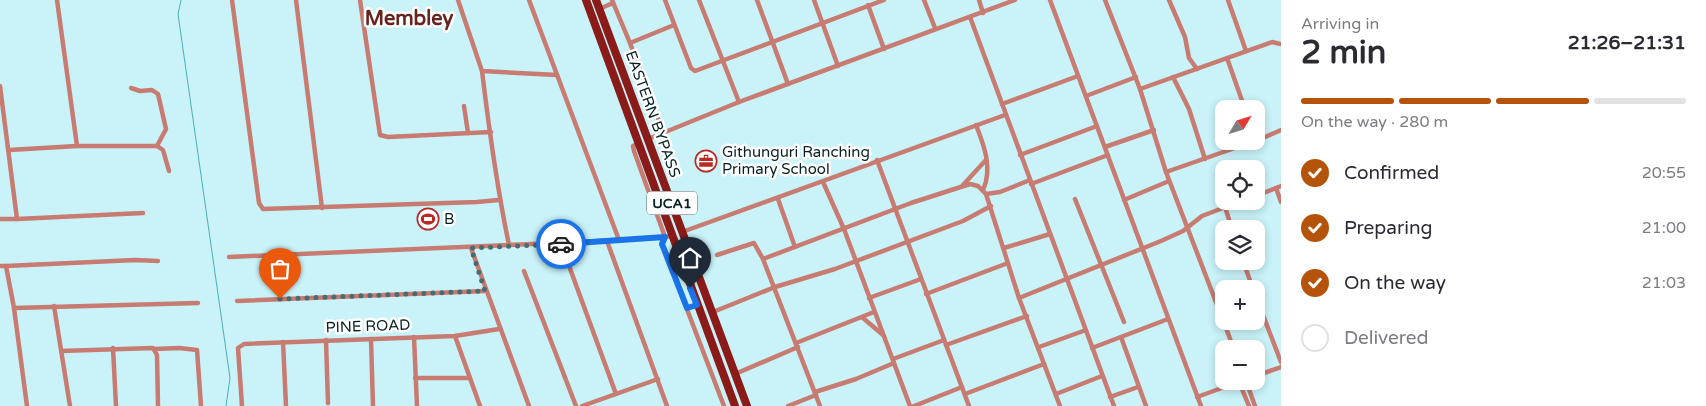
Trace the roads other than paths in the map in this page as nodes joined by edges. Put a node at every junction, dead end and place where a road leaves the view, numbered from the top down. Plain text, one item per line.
1 (58, 0) edge
2 (232, 0) edge
3 (296, 0) edge
4 (360, 0) edge
5 (458, 0) edge
6 (529, 0) edge
7 (586, 0) edge
8 (596, 0) edge
9 (665, 0) edge
10 (699, 0) edge
11 (757, 0) edge
12 (814, 0) edge
13 (884, 0) edge
14 (924, 0) edge
15 (979, 0) edge
16 (1015, 0) edge
17 (1050, 0) edge
18 (1104, 0) edge
19 (1169, 0) edge
20 (1228, 0) edge
21 (612, 2) edge
22 (871, 3) edge
23 (600, 9) junction
24 (983, 13) junction
25 (970, 17) junction
26 (822, 24) junction
27 (674, 25) junction
28 (935, 28) junction
29 (773, 42) junction
30 (630, 43) junction
31 (1281, 44) edge
32 (884, 48) junction
33 (1246, 51) junction
34 (1227, 58) junction
35 (723, 60) junction
36 (838, 66) junction
37 (1197, 69) junction
38 (482, 71) junction
39 (557, 75) junction
40 (1078, 76) junction
41 (1136, 77) junction
42 (1172, 77) junction
43 (788, 84) junction
44 (0, 86) edge
45 (131, 88) dead end
46 (1140, 89) junction
47 (1086, 96) junction
48 (1242, 100) edge
49 (739, 102) junction
50 (1002, 104) junction
51 (464, 106) dead end
52 (1005, 115) junction
53 (976, 125) junction
54 (1097, 126) junction
55 (1154, 130) junction
56 (1281, 130) edge
57 (490, 132) junction
58 (663, 132) junction
59 (468, 133) junction
60 (1265, 136) edge
61 (648, 139) junction
62 (639, 143) junction
63 (77, 146) junction
64 (157, 146) junction
65 (1105, 147) junction
66 (9, 150) junction
67 (1230, 150) edge
68 (1020, 155) junction
69 (1108, 155) junction
70 (877, 160) junction
71 (986, 160) junction
72 (1204, 160) junction
73 (169, 171) dead end
74 (1166, 172) junction
75 (1169, 181) junction
76 (823, 182) junction
77 (1030, 182) junction
78 (963, 185) junction
79 (1279, 187) edge
80 (983, 190) junction
81 (1265, 192) edge
82 (986, 194) junction
83 (778, 199) junction
84 (1075, 199) dead end
85 (500, 200) junction
86 (671, 200) junction
87 (1124, 200) junction
88 (1281, 202) edge
89 (660, 204) junction
90 (991, 206) junction
91 (322, 208) junction
92 (895, 209) junction
93 (1217, 210) edge
94 (143, 213) dead end
95 (0, 219) edge
96 (17, 219) junction
97 (1188, 227) junction
98 (844, 229) junction
99 (682, 232) junction
100 (1050, 234) junction
101 (668, 237) junction
102 (619, 240) junction
103 (607, 241) junction
104 (906, 242) junction
105 (561, 244) junction
106 (509, 246) junction
107 (795, 247) junction
108 (471, 248) junction
109 (1004, 248) junction
110 (1142, 248) junction
111 (717, 255) dead end
112 (230, 257) dead end
113 (763, 259) junction
114 (158, 261) dead end
115 (855, 261) junction
116 (1008, 263) junction
117 (0, 266) edge
118 (6, 266) junction
119 (1102, 266) junction
120 (524, 272) dead end
121 (921, 280) junction
122 (1067, 280) junction
123 (775, 287) junction
124 (485, 291) junction
125 (926, 294) junction
126 (869, 298) junction
127 (1019, 298) junction
128 (1215, 300) edge
129 (237, 301) dead end
130 (198, 303) dead end
131 (697, 305) junction
132 (54, 306) junction
133 (14, 308) junction
134 (687, 308) junction
135 (712, 312) junction
136 (874, 312) junction
137 (1026, 316) junction
138 (863, 318) junction
139 (1168, 319) junction
140 (1265, 320) edge
141 (1124, 322) dead end
142 (500, 330) junction
143 (1086, 330) junction
144 (883, 335) junction
145 (455, 336) junction
146 (414, 337) junction
147 (1121, 337) junction
148 (371, 338) junction
149 (326, 340) junction
150 (283, 342) junction
151 (945, 343) junction
152 (797, 345) junction
153 (1039, 347) junction
154 (114, 348) junction
155 (1092, 348) junction
156 (155, 349) junction
157 (61, 351) junction
158 (893, 361) junction
159 (1281, 362) edge
160 (1044, 364) junction
161 (1281, 367) edge
162 (1265, 373) edge
163 (735, 374) junction
164 (1102, 376) junction
165 (416, 378) junction
166 (470, 378) junction
167 (658, 379) junction
168 (962, 387) junction
169 (1138, 387) junction
170 (1217, 390) edge
171 (1243, 390) edge
172 (1249, 390) edge
173 (616, 394) junction
174 (816, 394) junction
175 (965, 394) junction
176 (1056, 394) junction
177 (1110, 397) junction
178 (1197, 397) junction
179 (328, 403) dead end
180 (26, 406) edge
181 (70, 406) edge
182 (116, 406) edge
183 (158, 406) edge
184 (201, 406) edge
185 (242, 406) edge
186 (286, 406) edge
187 (373, 406) edge
188 (417, 406) edge
189 (480, 406) edge
190 (529, 406) edge
191 (576, 406) edge
192 (582, 406) edge
193 (667, 406) edge
194 (724, 406) edge
195 (735, 406) edge
196 (747, 406) edge
197 (788, 406) edge
198 (820, 406) edge
199 (910, 406) edge
200 (914, 406) edge
201 (969, 406) edge
202 (1060, 406) edge
203 (1114, 406) edge
204 (1146, 406) edge
205 (1201, 406) edge
206 (1249, 406) edge
207 (1255, 406) edge

1 - 63 street
2 - 91 street
3 - 91 street
4 - 59 street
5 - 38 street
6 - 39 street
7 - 62 main road, EASTERN BYPASS
8 - 23 main road, EASTERN BYPASS / UCA1
9 - 27 street
10 - 35 street
11 - 29 street
12 - 26 street
13 - 22 street
14 - 28 street
15 - 24 street
16 - 24 street
17 - 40 street
18 - 41 street
19 - 37 street
20 - 33 street
21 - 23 street
21 - 30 street
22 - 26 street
22 - 32 street
23 - 61 main road, EASTERN BYPASS / UCA1
24 - 25 street
25 - 28 street
25 - 50 street
26 - 29 street
26 - 36 street
27 - 30 street
27 - 35 street
28 - 32 street
29 - 35 street
29 - 43 street
30 - 58 street
31 - 33 street
32 - 36 street
33 - 34 street
34 - 37 street
34 - 48 street
35 - 49 street
36 - 43 street
37 - 42 street
38 - 39 street
38 - 57 street
39 - 102 street
40 - 47 street
40 - 50 street
41 - 46 street
41 - 47 street
42 - 46 street
42 - 72 street
43 - 49 street
44 - 66 street
45 - 64 street
46 - 55 street
47 - 54 street
49 - 58 street
50 - 52 street
51 - 59 street
52 - 53 street
52 - 68 street
53 - 70 street
53 - 71 street
54 - 65 street
54 - 68 street
55 - 65 street
55 - 74 street
56 - 60 street
57 - 59 street
57 - 85 street
58 - 61 street
61 - 86 main road, EASTERN BYPASS / UCA1
62 - 89 main road, EASTERN BYPASS
62 - 101 street
63 - 64 street
63 - 66 street
64 - 73 street
65 - 69 street
66 - 96 street
67 - 72 street
68 - 77 street
69 - 77 street
69 - 87 street
70 - 76 street
70 - 92 street
71 - 78 street
71 - 80 street
72 - 74 street
74 - 75 street
75 - 87 street
75 - 97 street
76 - 83 street
76 - 98 street
77 - 82 street
77 - 100 street
78 - 80 street
78 - 92 street
79 - 81 street
79 - 88 street
80 - 82 street
82 - 90 street
83 - 99 street
83 - 107 street
84 - 119 street
85 - 91 street
85 - 106 street
86 - 89 main road
86 - 99 main road, EASTERN BYPASS / UCA1
87 - 110 street
89 - 101 main road, EASTERN BYPASS
90 - 104 street
90 - 109 street
92 - 98 street
92 - 104 street
93 - 97 street
94 - 96 street
95 - 96 street
97 - 110 street
97 - 128 street
98 - 107 street
98 - 115 street
99 - 135 main road, EASTERN BYPASS / UCA1
100 - 109 street
100 - 122 street
101 - 102 street
101 - 131 main road, EASTERN BYPASS
101 - 134 street
102 - 103 street
103 - 105 street
103 - 167 street
104 - 115 street
104 - 121 street
105 - 106 street
105 - 173 street
106 - 108 street
107 - 113 street
108 - 112 street
108 - 124 street
109 - 116 street
110 - 119 street
110 - 139 street
111 - 113 street
113 - 123 street
114 - 118 street
115 - 123 street
115 - 126 street
116 - 125 street
116 - 127 street
117 - 118 street
118 - 133 street
119 - 122 street
119 - 141 street
120 - 191 street
121 - 125 street
121 - 126 street
122 - 127 street
122 - 143 street
123 - 135 street
123 - 152 street
124 - 129 street
124 - 142 street
125 - 151 street
126 - 136 street
127 - 137 street
130 - 132 street
131 - 134 street
131 - 195 main road, EASTERN BYPASS
132 - 133 street
132 - 157 street
133 - 180 street
134 - 194 street
135 - 163 main road, EASTERN BYPASS / UCA1
136 - 138 street
136 - 144 street
137 - 151 street
137 - 153 street
138 - 144 street
138 - 152 street
139 - 147 street
139 - 178 street
140 - 159 street
142 - 145 street, PINE ROAD
142 - 190 street
143 - 153 street
143 - 155 street
144 - 158 street
145 - 146 street, PINE ROAD
145 - 166 street
146 - 148 street, PINE ROAD
146 - 165 street
147 - 155 street
147 - 169 street
148 - 149 street, PINE ROAD
148 - 187 street
149 - 150 street, PINE ROAD
149 - 179 street
150 - 185 street, PINE ROAD
150 - 186 street
151 - 158 street
151 - 168 street
152 - 163 street
152 - 174 street
153 - 160 street
154 - 156 street
154 - 157 street
154 - 182 street
155 - 164 street
156 - 183 street
156 - 184 street
157 - 181 street
158 - 174 street
158 - 199 street
160 - 175 street
160 - 176 street
161 - 162 street
163 - 196 main road, EASTERN BYPASS / UCA1
164 - 176 street
164 - 177 street
165 - 166 street
165 - 188 street
166 - 189 street
167 - 173 street
167 - 193 street
168 - 175 street
168 - 200 street
169 - 177 street
169 - 204 street
170 - 178 street
171 - 206 street
172 - 207 street
173 - 192 street
174 - 197 street
174 - 198 street
175 - 201 street
176 - 202 street
177 - 203 street
178 - 205 street

